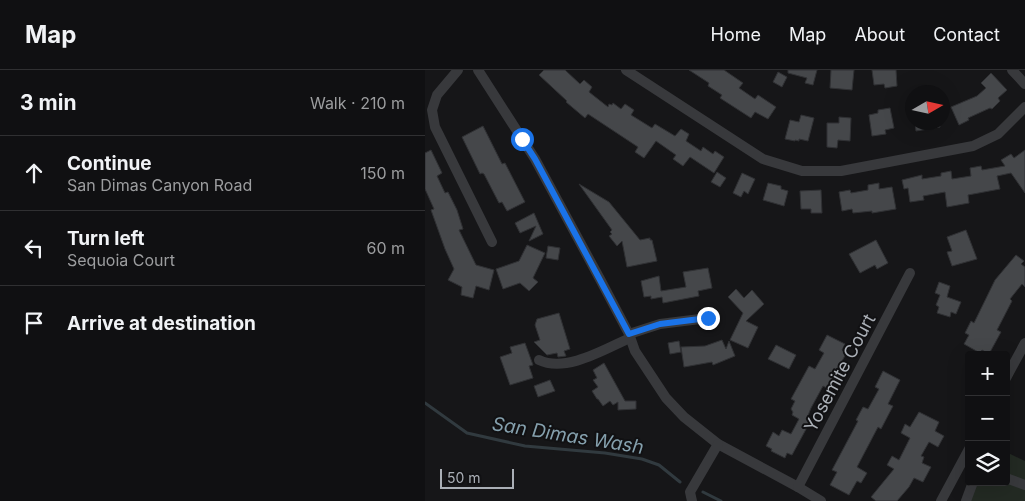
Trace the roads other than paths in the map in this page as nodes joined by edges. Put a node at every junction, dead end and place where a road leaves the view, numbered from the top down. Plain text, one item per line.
1 (458, 70) edge
2 (478, 70) edge
3 (626, 70) edge
4 (1012, 70) edge
5 (1025, 84) edge
6 (1025, 107) edge
7 (492, 242) dead end
8 (910, 273) dead end
9 (708, 318) dead end
10 (630, 336) junction
11 (1025, 343) edge
12 (539, 360) dead end
13 (1010, 371) edge
14 (718, 444) junction
15 (965, 456) edge
16 (1010, 479) edge
17 (1025, 485) edge
18 (972, 486) edge
19 (798, 487) junction
20 (692, 501) edge
21 (821, 501) edge
22 (941, 501) edge
23 (966, 501) edge

1 - 7 street
2 - 10 street
3 - 6 street
4 - 5 street
8 - 19 street, Yosemite Court
9 - 10 street
10 - 12 street
10 - 14 street
11 - 13 street
14 - 19 street
14 - 20 street
15 - 22 street
16 - 17 street
18 - 23 street
19 - 21 street

